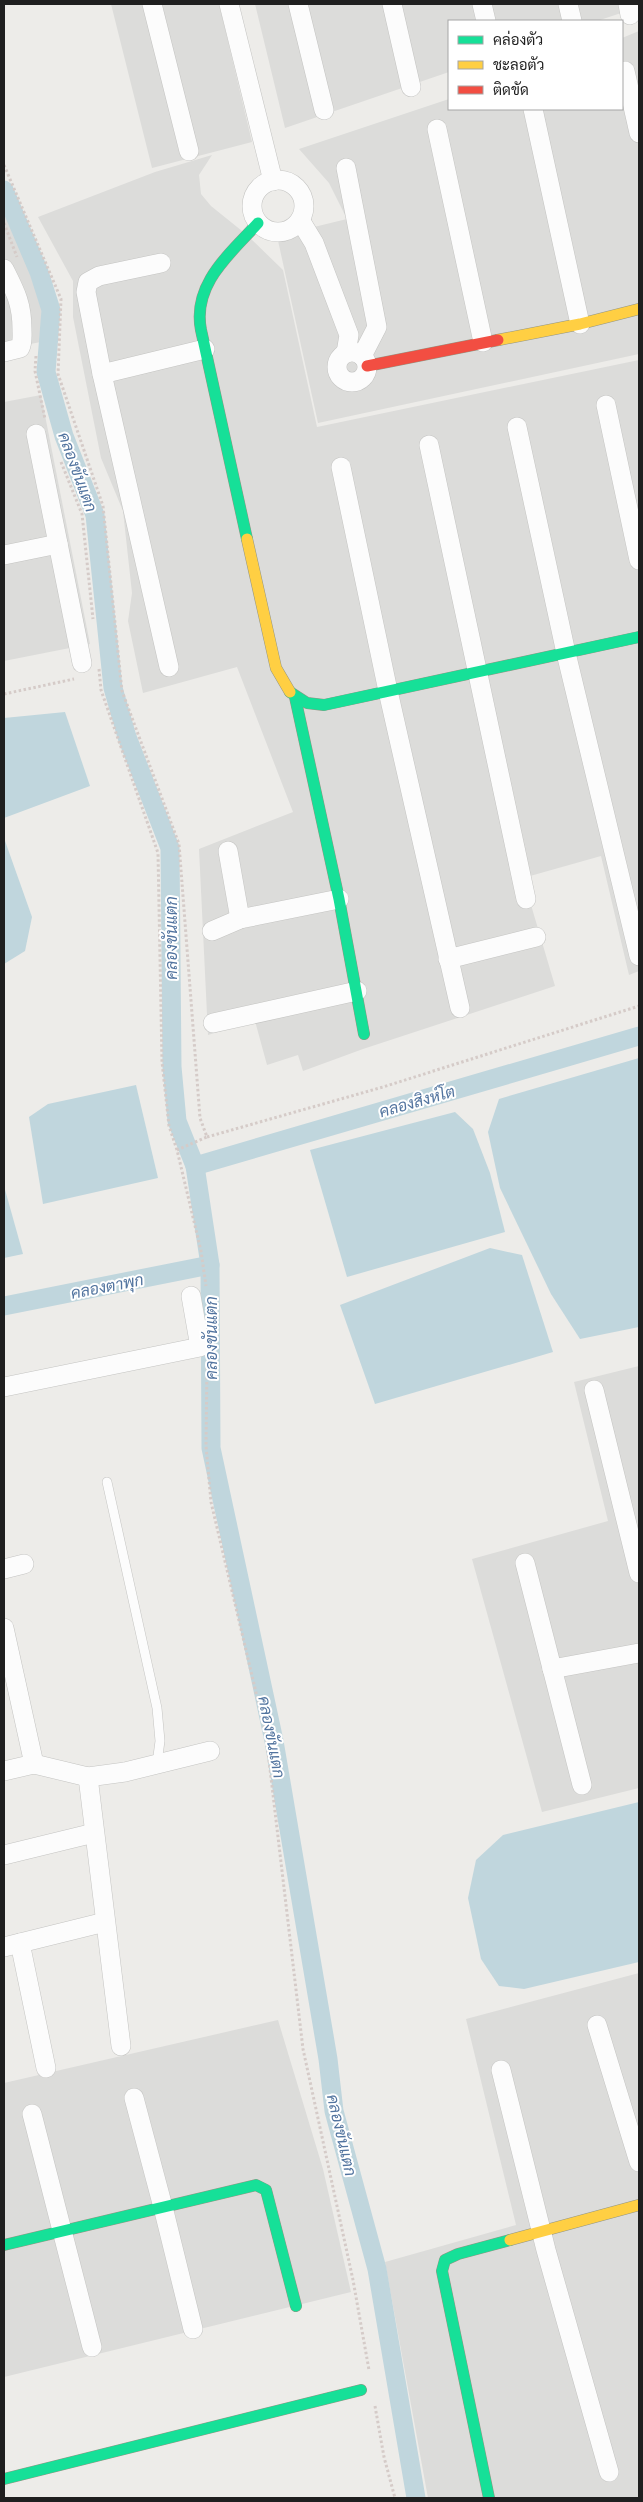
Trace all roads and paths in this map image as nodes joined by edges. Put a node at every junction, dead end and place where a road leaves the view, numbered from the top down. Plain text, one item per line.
1 (152, 4) edge
2 (229, 4) edge
3 (298, 4) edge
4 (392, 4) edge
5 (482, 4) edge
6 (568, 4) edge
7 (486, 20) edge
8 (572, 20) edge
9 (625, 71) dead end
10 (411, 87) dead end
11 (324, 110) dead end
12 (532, 110) edge
13 (438, 129) dead end
14 (639, 133) edge
15 (189, 151) dead end
16 (4, 165) edge
17 (346, 168) dead end
18 (273, 181) junction
19 (300, 220) junction
20 (4, 223) edge
21 (258, 223) junction
22 (161, 263) dead end
23 (11, 264) edge
24 (639, 309) edge
25 (580, 324) junction
26 (483, 342) junction
27 (205, 349) junction
28 (36, 351) dead end
29 (4, 352) edge
30 (358, 359) junction
31 (102, 374) junction
32 (606, 405) dead end
33 (517, 427) dead end
34 (41, 428) joint
35 (429, 445) dead end
36 (60, 460) dead end
37 (341, 467) dead end
38 (58, 544) junction
39 (4, 555) edge
40 (639, 560) edge
41 (94, 622) dead end
42 (639, 637) edge
43 (566, 653) junction
44 (169, 666) dead end
45 (85, 667) junction
46 (478, 672) junction
47 (388, 691) junction
48 (4, 694) edge
49 (295, 697) junction
50 (228, 852) dead end
51 (339, 898) junction
52 (526, 899) dead end
53 (240, 919) junction
54 (212, 931) dead end
55 (536, 937) dead end
56 (638, 956) edge
57 (448, 959) junction
58 (357, 991) junction
59 (639, 1006) edge
60 (460, 1008) dead end
61 (213, 1023) dead end
62 (364, 1034) dead end
63 (207, 1137) junction
64 (177, 1150) junction
65 (199, 1294) joint
66 (207, 1352) dead end
67 (4, 1387) edge
68 (594, 1390) dead end
69 (107, 1482) dead end
70 (524, 1563) dead end
71 (24, 1564) dead end
72 (4, 1569) edge
73 (639, 1573) edge
74 (4, 1628) edge
75 (639, 1653) edge
76 (552, 1669) junction
77 (210, 1751) dead end
78 (157, 1763) junction
79 (34, 1764) junction
80 (4, 1771) edge
81 (88, 1777) junction
82 (582, 1785) dead end
83 (94, 1834) junction
84 (4, 1855) edge
85 (105, 1922) junction
86 (12, 1945) edge
87 (597, 2025) dead end
88 (121, 2046) dead end
89 (46, 2068) dead end
90 (501, 2070) dead end
91 (134, 2098) dead end
92 (32, 2114) dead end
93 (639, 2162) edge
94 (639, 2205) edge
95 (163, 2207) junction
96 (62, 2231) junction
97 (541, 2232) junction
98 (4, 2245) edge
99 (296, 2306) dead end
100 (192, 2329) dead end
101 (92, 2347) dead end
102 (370, 2378) dead end
103 (361, 2390) dead end
104 (374, 2398) dead end
105 (609, 2472) dead end
106 (4, 2479) edge
107 (395, 2498) edge
108 (489, 2498) edge

1 - 15 street
2 - 18 street
3 - 11 street
4 - 10 street
5 - 7 street
6 - 8 street
9 - 14 street
12 - 25 street
13 - 26 street
16 - 63 path
17 - 30 street
18 - 19 street
18 - 21 street
19 - 21 street
19 - 30 street
20 - 23 path
21 - 27 street
22 - 31 street
23 - 29 street
24 - 25 street
25 - 26 street
26 - 30 street
27 - 31 street
27 - 49 street
28 - 34 path
31 - 44 street
32 - 40 street
33 - 43 street
34 - 38 street
35 - 46 street
36 - 41 path
37 - 47 street
38 - 39 street
38 - 45 street
42 - 43 street
43 - 46 street
43 - 56 street
45 - 48 path
45 - 64 path
46 - 47 street
46 - 52 street
47 - 49 street
47 - 57 street
49 - 51 street
50 - 53 street
51 - 53 street
51 - 58 street
53 - 54 street
55 - 57 street
57 - 60 street
58 - 61 street
58 - 62 street
59 - 63 path
63 - 64 path
64 - 65 path
65 - 67 street
66 - 102 path
68 - 73 street
69 - 78 lane
70 - 76 street
71 - 72 street
74 - 79 street
75 - 76 street
76 - 82 street
77 - 78 street
78 - 81 street
79 - 80 street
79 - 81 street
81 - 83 street
83 - 84 street
83 - 85 street
85 - 86 street
85 - 88 street
86 - 89 street
87 - 93 street
90 - 97 street
91 - 95 street
92 - 96 street
94 - 97 street
95 - 96 street
95 - 99 street
95 - 100 street
96 - 98 street
96 - 101 street
97 - 105 street
97 - 108 street
103 - 106 street
104 - 107 path

